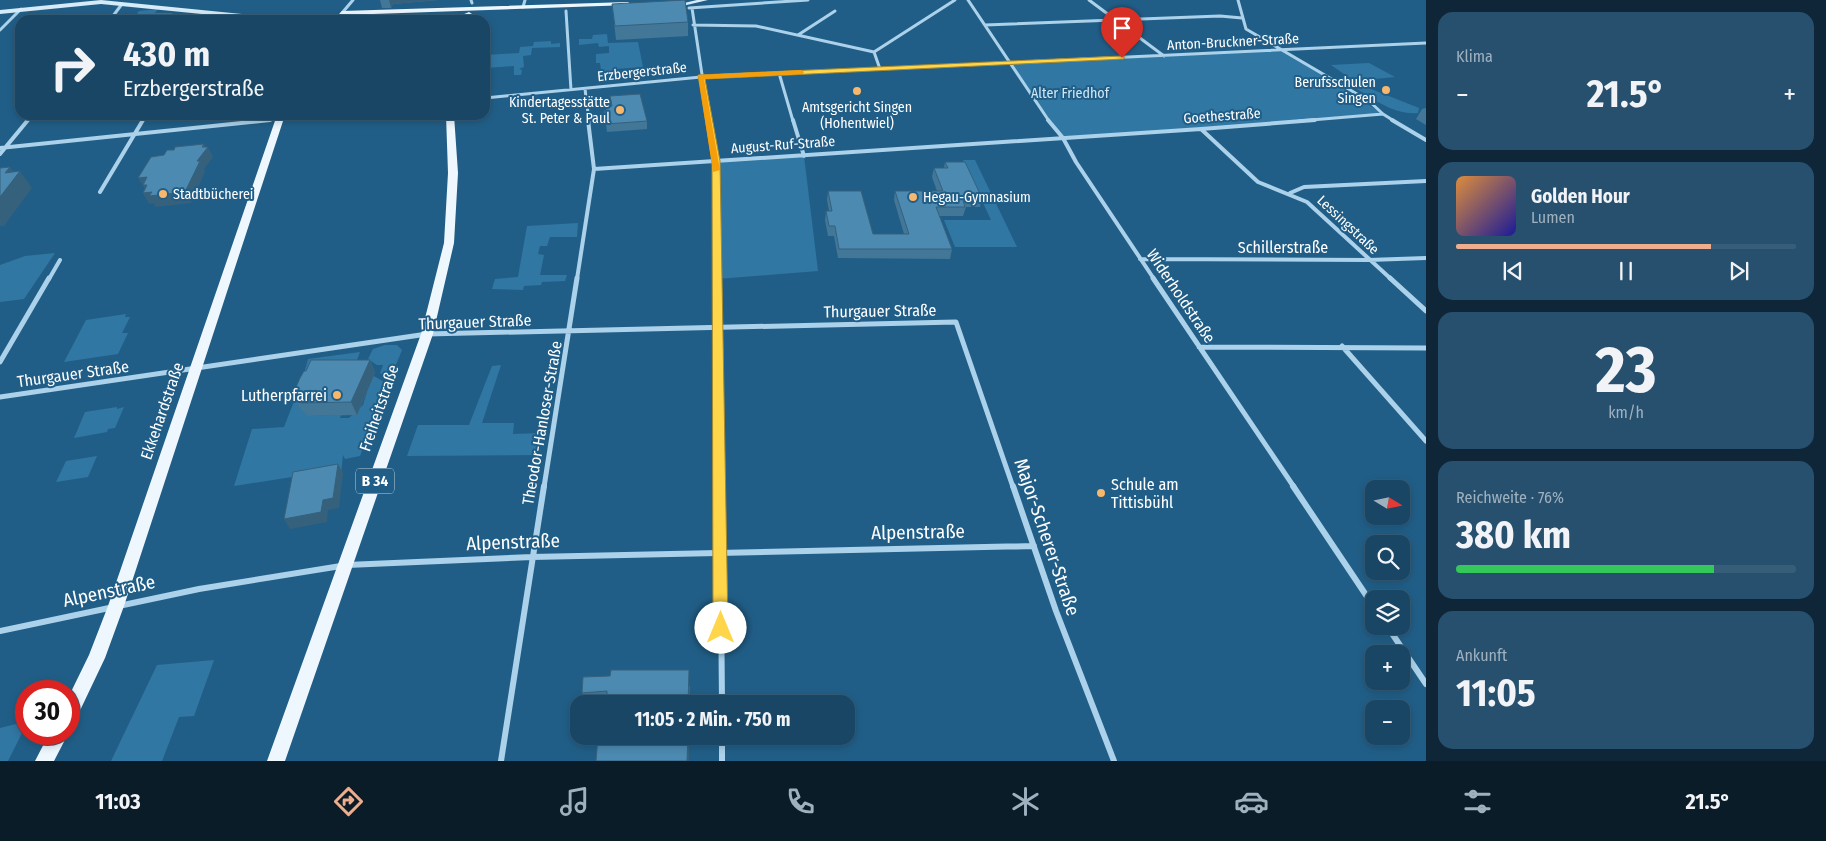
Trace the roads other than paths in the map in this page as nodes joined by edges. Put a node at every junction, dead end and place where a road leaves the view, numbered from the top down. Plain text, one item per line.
1 (104, 0) edge
2 (352, 0) edge
3 (681, 0) edge
4 (705, 0) edge
5 (808, 0) edge
6 (955, 0) edge
7 (968, 0) edge
8 (1089, 0) edge
9 (1238, 0) edge
10 (91, 1) edge
11 (122, 4) junction
12 (524, 4) edge
13 (693, 4) edge
14 (21, 9) junction
15 (566, 11) junction
16 (835, 11) dead end
17 (0, 12) edge
18 (468, 14) joint
19 (114, 15) edge
20 (226, 15) edge
21 (341, 15) edge
22 (444, 15) edge
23 (1242, 18) junction
24 (1117, 21) junction
25 (693, 25) junction
26 (985, 25) junction
27 (0, 30) edge
28 (798, 35) junction
29 (1426, 43) edge
30 (1283, 50) junction
31 (874, 52) junction
32 (1164, 56) junction
33 (1011, 63) junction
34 (880, 68) junction
35 (779, 73) junction
36 (701, 77) junction
37 (585, 89) junction
38 (570, 90) junction
39 (490, 98) edge
40 (1383, 114) junction
41 (27, 120) edge
42 (143, 120) edge
43 (254, 120) edge
44 (280, 120) edge
45 (450, 120) edge
46 (1201, 129) junction
47 (135, 133) junction
48 (1063, 138) junction
49 (1426, 140) edge
50 (2, 148) edge
51 (0, 154) edge
52 (804, 156) junction
53 (716, 161) junction
54 (594, 169) junction
55 (1426, 181) edge
56 (100, 192) dead end
57 (1290, 193) junction
58 (1426, 258) edge
59 (1140, 259) junction
60 (60, 260) dead end
61 (1369, 260) junction
62 (1426, 311) edge
63 (956, 322) joint
64 (718, 327) junction
65 (570, 331) junction
66 (426, 334) junction
67 (1199, 346) junction
68 (1342, 346) junction
69 (1426, 348) edge
70 (0, 362) edge
71 (197, 369) junction
72 (0, 397) edge
73 (1426, 441) edge
74 (1034, 546) junction
75 (720, 553) junction
76 (532, 557) junction
77 (347, 565) junction
78 (1365, 594) edge
79 (116, 606) junction
80 (0, 631) edge
81 (1393, 635) edge
82 (1426, 684) edge
83 (80, 692) edge
84 (722, 695) edge
85 (53, 745) edge
86 (722, 745) edge
87 (44, 761) edge
88 (276, 761) edge
89 (501, 761) edge
90 (722, 761) edge
91 (1114, 761) edge

1 - 10 street
2 - 21 street
3 - 13 main road
4 - 13 main road
5 - 13 street
6 - 31 street
7 - 26 street, Widerholdstraße
8 - 24 street
9 - 23 street
10 - 11 main road
10 - 14 main road
11 - 19 street
11 - 20 main road
12 - 15 main road
12 - 22 main road
13 - 25 street
14 - 17 main road
14 - 27 street
15 - 18 main road
15 - 38 street
16 - 28 street
18 - 22 main road
23 - 24 street
23 - 30 street
24 - 26 street
24 - 32 street
25 - 28 street
25 - 36 street
26 - 33 street, Widerholdstraße
28 - 31 street
29 - 30 street, Anton-Bruckner-Straße
30 - 32 street, Anton-Bruckner-Straße
30 - 40 street
31 - 34 street
32 - 33 street, Anton-Bruckner-Straße
33 - 34 street, Erzbergerstraße
33 - 48 street, Widerholdstraße
34 - 35 street, Erzbergerstraße
35 - 36 street, Erzbergerstraße
35 - 52 street
36 - 37 street, Erzbergerstraße
36 - 53 street
37 - 38 street, Erzbergerstraße
37 - 54 street, Theodor-Hanloser-Straße
38 - 39 street, Erzbergerstraße
40 - 46 street, Goethestraße
40 - 49 street
41 - 50 street
42 - 47 street
43 - 47 street
44 - 71 main road, Ekkehardstraße
45 - 66 main road, Freiheitstraße / B 34
46 - 48 street, Goethestraße
46 - 57 street, Lessingstraße
47 - 50 street
47 - 56 street
48 - 52 street, August-Ruf-Straße
48 - 59 street, Widerholdstraße
50 - 51 street
52 - 53 street, August-Ruf-Straße
53 - 54 street, August-Ruf-Straße
53 - 64 street
54 - 65 street, Theodor-Hanloser-Straße
55 - 57 street
57 - 61 street, Lessingstraße
58 - 61 street, Schillerstraße
59 - 61 street, Schillerstraße
59 - 67 street, Widerholdstraße
60 - 70 street
61 - 62 street, Lessingstraße
63 - 64 street, Thurgauer Straße
63 - 74 street, Major-Scherer-Straße
64 - 65 street, Thurgauer Straße
64 - 75 street
65 - 66 street, Thurgauer Straße
65 - 76 street, Theodor-Hanloser-Straße
66 - 71 street, Thurgauer Straße
66 - 77 main road, Freiheitstraße / B 34
67 - 68 street
67 - 78 street, Widerholdstraße
68 - 69 street
68 - 73 street
71 - 72 street, Thurgauer Straße
71 - 79 main road, Ekkehardstraße
74 - 75 street, Alpenstraße
74 - 91 street, Major-Scherer-Straße
75 - 76 street, Alpenstraße
75 - 84 street
76 - 77 street, Alpenstraße
76 - 89 street, Theodor-Hanloser-Straße
77 - 79 street, Alpenstraße
77 - 88 main road, Freiheitstraße / B 34
79 - 80 street, Alpenstraße
79 - 83 main road, Ekkehardstraße
81 - 82 street
85 - 87 main road
86 - 90 street

